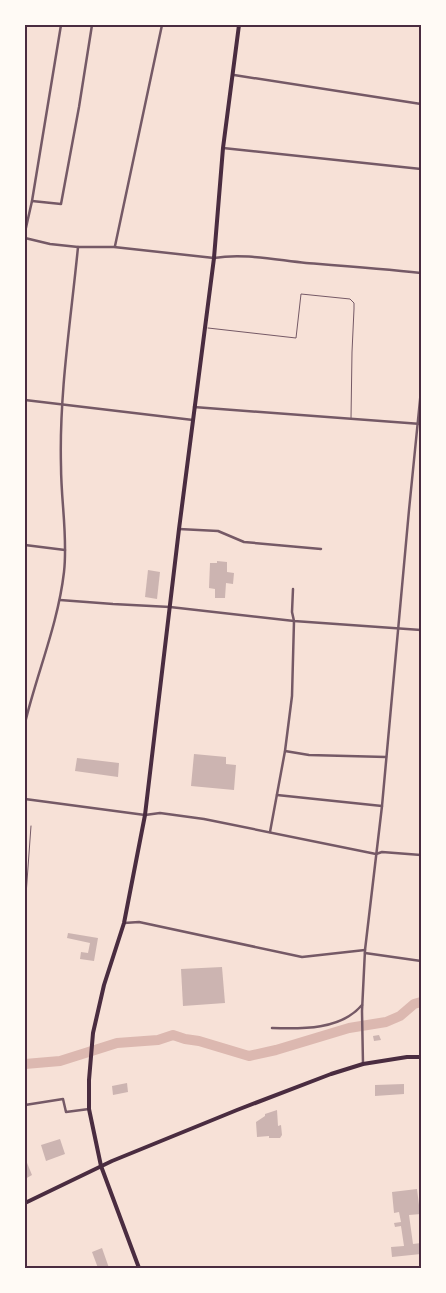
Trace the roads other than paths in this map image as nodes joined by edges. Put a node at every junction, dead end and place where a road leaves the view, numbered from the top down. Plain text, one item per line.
1 (61, 25) edge
2 (92, 25) edge
3 (162, 25) edge
4 (239, 25) edge
5 (234, 75) junction
6 (421, 104) edge
7 (223, 148) junction
8 (421, 169) edge
9 (32, 201) junction
10 (25, 232) edge
11 (25, 238) edge
12 (78, 247) junction
13 (114, 247) junction
14 (214, 258) junction
15 (421, 273) edge
16 (204, 327) junction
17 (421, 390) edge
18 (25, 400) edge
19 (62, 404) junction
20 (194, 407) junction
21 (193, 420) junction
22 (351, 420) junction
23 (419, 424) edge
24 (179, 529) junction
25 (25, 546) edge
26 (65, 550) junction
27 (321, 550) dead end
28 (293, 588) dead end
29 (60, 600) junction
30 (170, 607) junction
31 (294, 621) junction
32 (398, 628) junction
33 (421, 630) edge
34 (25, 723) edge
35 (285, 751) junction
36 (386, 757) junction
37 (277, 795) junction
38 (25, 799) edge
39 (382, 806) junction
40 (145, 815) junction
41 (31, 826) dead end
42 (269, 833) junction
43 (376, 854) junction
44 (421, 855) edge
45 (25, 895) edge
46 (124, 923) junction
47 (365, 951) junction
48 (421, 960) edge
49 (363, 1004) junction
50 (272, 1028) dead end
51 (421, 1057) edge
52 (363, 1064) junction
53 (25, 1105) edge
54 (89, 1109) junction
55 (101, 1166) junction
56 (25, 1203) edge
57 (139, 1268) edge

1 - 9 street
2 - 9 street
3 - 13 street
4 - 5 main road
5 - 6 street
5 - 7 main road
7 - 8 street
7 - 14 main road
9 - 10 street
11 - 12 street
12 - 13 street
12 - 19 street
13 - 14 street
14 - 15 street
14 - 16 main road
16 - 20 main road
16 - 22 lane
17 - 23 street
18 - 19 street
19 - 21 street
19 - 26 street
20 - 21 main road
20 - 22 street
21 - 24 main road
22 - 23 street
23 - 32 street
24 - 27 street
24 - 30 main road
25 - 26 street
26 - 29 street
28 - 31 street
29 - 30 street
29 - 34 street
30 - 31 street
30 - 40 main road
31 - 32 street
31 - 35 street
32 - 33 street
32 - 36 street
35 - 36 street
35 - 37 street
36 - 39 street
37 - 39 street
37 - 42 street
38 - 40 street
39 - 43 street
40 - 42 street
40 - 46 main road
41 - 45 lane
42 - 43 street
43 - 44 street
43 - 47 street
46 - 47 street
46 - 54 main road
47 - 48 street
47 - 49 street
49 - 50 street
49 - 52 street
51 - 52 main road
52 - 55 main road
53 - 54 street
54 - 55 main road
55 - 56 main road
55 - 57 main road

